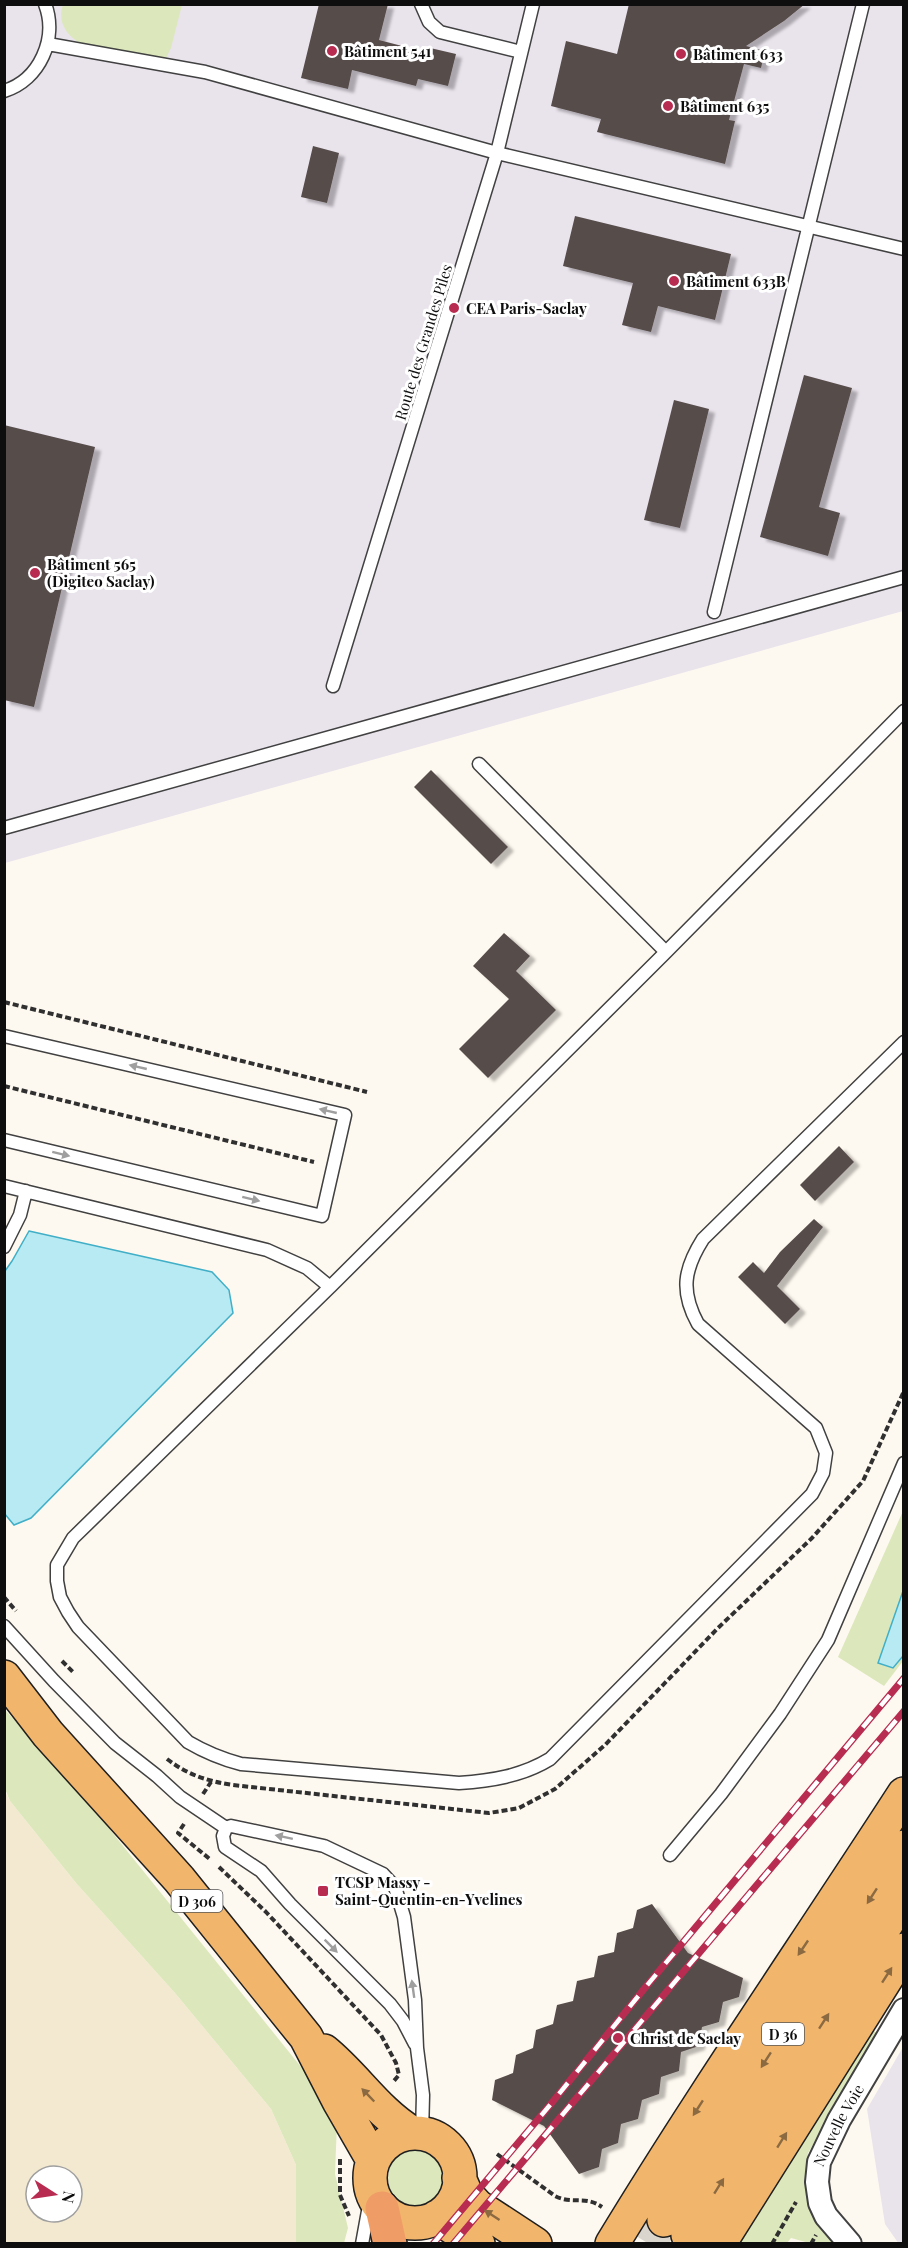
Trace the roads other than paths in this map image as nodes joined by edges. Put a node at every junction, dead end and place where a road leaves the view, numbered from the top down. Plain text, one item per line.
1 (45, 4) edge
2 (421, 4) edge
3 (533, 4) edge
4 (863, 4) edge
5 (48, 44) junction
6 (521, 52) junction
7 (4, 91) edge
8 (496, 153) junction
9 (809, 226) junction
10 (903, 249) edge
11 (903, 577) edge
12 (714, 612) dead end
13 (333, 686) dead end
14 (903, 711) edge
15 (479, 765) dead end
16 (4, 828) edge
17 (666, 952) junction
18 (4, 1036) edge
19 (903, 1042) edge
20 (4, 1140) edge
21 (4, 1186) edge
22 (26, 1191) junction
23 (4, 1247) edge
24 (330, 1287) junction
25 (903, 1463) edge
26 (4, 1626) edge
27 (4, 1677) edge
28 (4, 1698) edge
29 (48, 1734) junction
30 (903, 1794) edge
31 (226, 1828) junction
32 (903, 1847) edge
33 (670, 1855) dead end
34 (903, 1896) edge
35 (903, 1950) edge
36 (903, 2010) edge
37 (306, 2037) junction
38 (417, 2048) junction
39 (417, 2134) junction
40 (459, 2178) junction
41 (376, 2186) junction
42 (437, 2217) junction
43 (362, 2244) edge
44 (390, 2244) edge
45 (478, 2244) edge
46 (535, 2244) edge
47 (612, 2244) edge
48 (719, 2244) edge
49 (850, 2244) edge

1 - 5 lane
2 - 6 lane
3 - 6 lane, Route des Grandes Piles
4 - 9 lane
5 - 7 lane
5 - 8 lane
6 - 8 lane, Route des Grandes Piles
8 - 9 lane
8 - 13 lane, Route des Grandes Piles
9 - 10 lane
9 - 12 lane
11 - 16 lane
14 - 17 lane
15 - 17 lane
17 - 24 lane
20 -> 18 lane
19 - 24 lane
21 - 22 lane
22 - 23 lane
22 - 24 lane
25 - 33 lane
26 - 31 lane
27 - 29 main road, D 306
28 - 29 main road, D 306
29 - 37 main road, D 306
30 -> 47 main road, D 36
31 -> 38 lane
38 -> 31 lane
32 -> 34 main road, D 36
48 -> 35 main road
36 - 49 street, Nouvelle Voie
39 -> 37 main road, D 306
37 - 41 main road, D 306
38 - 39 lane
39 - 40 main road
39 - 41 main road
40 - 42 main road
46 -> 40 main road
41 - 42 main road
41 - 43 lane
41 - 44 highway
42 - 45 main road

